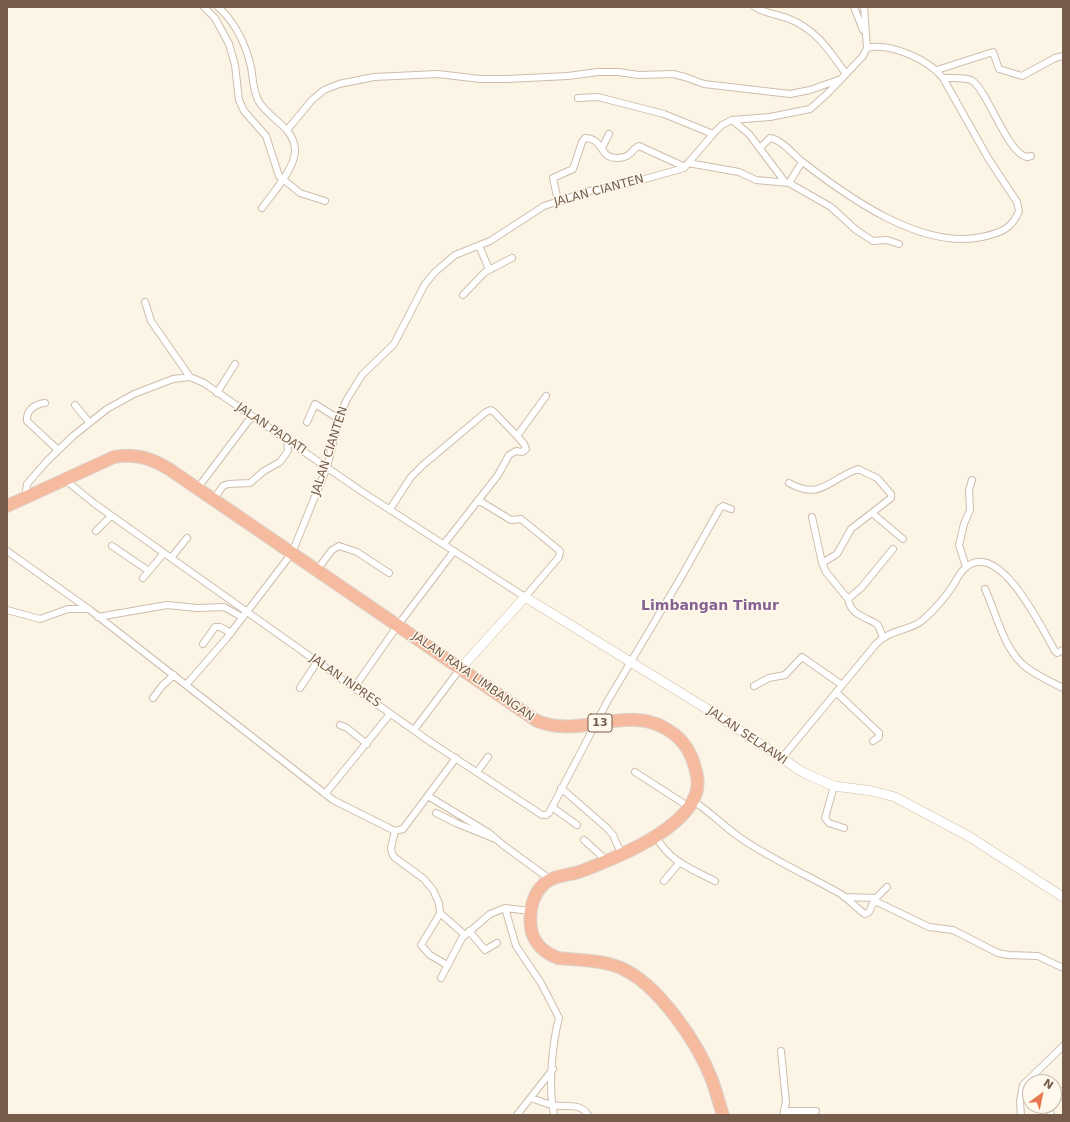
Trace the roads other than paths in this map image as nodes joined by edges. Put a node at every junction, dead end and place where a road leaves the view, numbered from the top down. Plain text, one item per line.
1 (204, 7) edge
2 (218, 7) edge
3 (755, 7) edge
4 (854, 7) edge
5 (864, 7) edge
6 (867, 39) junction
7 (867, 48) junction
8 (1063, 56) edge
9 (937, 70) junction
10 (844, 76) junction
11 (943, 78) junction
12 (578, 98) dead end
13 (732, 120) junction
14 (287, 130) junction
15 (609, 134) dead end
16 (713, 134) junction
17 (602, 148) junction
18 (760, 148) junction
19 (1031, 156) dead end
20 (802, 162) junction
21 (686, 165) junction
22 (282, 179) junction
23 (787, 182) junction
24 (558, 200) junction
25 (325, 201) dead end
26 (262, 208) dead end
27 (899, 244) dead end
28 (479, 246) junction
29 (512, 258) dead end
30 (489, 270) junction
31 (463, 295) dead end
32 (145, 302) dead end
33 (235, 364) dead end
34 (190, 377) junction
35 (218, 393) junction
36 (546, 396) dead end
37 (45, 403) dead end
38 (75, 405) dead end
39 (252, 416) junction
40 (339, 419) junction
41 (89, 422) junction
42 (307, 422) dead end
43 (517, 436) junction
44 (287, 439) junction
45 (58, 450) junction
46 (327, 467) junction
47 (64, 479) junction
48 (972, 480) dead end
49 (789, 483) dead end
50 (197, 489) junction
51 (25, 498) junction
52 (213, 500) junction
53 (478, 500) junction
54 (7, 506) edge
55 (390, 509) junction
56 (731, 509) dead end
57 (872, 512) junction
58 (111, 516) junction
59 (812, 517) dead end
60 (96, 531) dead end
61 (187, 538) dead end
62 (903, 539) dead end
63 (444, 544) junction
64 (112, 546) dead end
65 (893, 549) dead end
66 (454, 550) junction
67 (7, 551) edge
68 (164, 553) junction
69 (292, 553) junction
70 (171, 558) junction
71 (822, 563) junction
72 (966, 567) junction
73 (149, 570) junction
74 (317, 570) junction
75 (389, 573) dead end
76 (143, 578) dead end
77 (986, 589) dead end
78 (525, 597) junction
79 (848, 600) junction
80 (7, 610) edge
81 (89, 610) junction
82 (246, 612) junction
83 (97, 616) junction
84 (242, 617) junction
85 (398, 625) junction
86 (231, 633) junction
87 (883, 637) junction
88 (203, 644) dead end
89 (1063, 650) edge
90 (317, 662) junction
91 (632, 662) junction
92 (460, 669) junction
93 (174, 675) junction
94 (186, 685) junction
95 (842, 685) junction
96 (754, 686) dead end
97 (300, 688) dead end
98 (354, 688) junction
99 (1063, 688) edge
100 (836, 692) junction
101 (153, 698) dead end
102 (390, 714) junction
103 (595, 724) junction
104 (340, 725) dead end
105 (414, 730) junction
106 (873, 741) dead end
107 (367, 744) junction
108 (488, 757) dead end
109 (456, 758) junction
110 (781, 759) junction
111 (477, 772) junction
112 (635, 772) dead end
113 (834, 786) junction
114 (561, 788) junction
115 (325, 794) junction
116 (428, 796) junction
117 (692, 804) junction
118 (552, 807) junction
119 (436, 813) dead end
120 (577, 825) dead end
121 (844, 828) dead end
122 (395, 831) junction
123 (656, 836) junction
124 (495, 838) junction
125 (584, 840) dead end
126 (621, 853) junction
127 (606, 860) junction
128 (680, 862) junction
129 (551, 880) junction
130 (664, 881) dead end
131 (715, 881) dead end
132 (888, 887) dead end
133 (844, 897) junction
134 (1063, 897) edge
135 (505, 908) junction
136 (530, 911) junction
137 (440, 913) junction
138 (467, 933) junction
139 (497, 943) dead end
140 (447, 965) junction
141 (1063, 968) edge
142 (441, 978) dead end
143 (1063, 1046) edge
144 (781, 1051) dead end
145 (553, 1069) junction
146 (1034, 1074) edge
147 (1022, 1091) edge
148 (531, 1098) junction
149 (552, 1105) junction
150 (816, 1111) dead end
151 (784, 1113) edge
152 (518, 1115) edge
153 (554, 1115) edge
154 (588, 1115) edge
155 (723, 1115) edge
156 (1021, 1115) edge

1 - 22 street
2 - 14 street
3 - 10 street
4 - 6 street
5 - 6 street
6 - 7 street
7 - 9 street
7 - 10 street
8 - 9 street
9 - 11 street
10 - 13 street
10 - 14 street
11 - 19 street
11 - 20 street
12 - 16 street
13 - 16 street
13 - 18 street
14 - 22 street
15 - 17 street
16 - 21 street
17 - 21 street
17 - 24 street
18 - 20 street
18 - 23 street
20 - 23 street
21 - 23 street
21 - 24 street, JALAN CIANTEN
22 - 25 street
22 - 26 street
23 - 27 street
24 - 28 street, JALAN CIANTEN
28 - 30 street
28 - 40 street, JALAN CIANTEN
29 - 30 street
30 - 31 street
32 - 34 street
33 - 35 street
34 - 35 street, JALAN PADATI
34 - 41 street
35 - 39 street, JALAN PADATI
36 - 43 street
37 - 45 street
38 - 41 street
39 - 44 street, JALAN PADATI
39 - 50 street
40 - 42 street
40 - 46 street, JALAN CIANTEN
41 - 45 street
43 - 53 street
43 - 55 street
44 - 46 street, JALAN PADATI
44 - 52 street
45 - 51 street
46 - 55 street, JALAN PADATI
46 - 69 street, JALAN CIANTEN
47 - 50 highway, JALAN RAYA LIMBANGAN / 13
47 - 51 highway, JALAN RAYA LIMBANGAN / 13
47 - 58 street, JALAN INPRES
48 - 72 street
49 - 57 street
50 - 52 highway, JALAN RAYA LIMBANGAN / 13
51 - 54 highway, JALAN RAYA LIMBANGAN / 13
52 - 69 highway, JALAN RAYA LIMBANGAN / 13
53 - 63 street
53 - 78 street
55 - 63 street, JALAN PADATI
56 - 91 street
57 - 62 street
57 - 71 street
58 - 60 street
58 - 68 street, JALAN INPRES
59 - 71 street
61 - 70 street
63 - 66 street, JALAN PADATI
64 - 73 street
65 - 79 street
66 - 78 street, JALAN PADATI
66 - 85 street
67 - 81 street
68 - 70 street, JALAN INPRES
68 - 73 street
69 - 74 highway, JALAN RAYA LIMBANGAN / 13
69 - 82 street, JALAN CIANTEN
70 - 82 street, JALAN INPRES
71 - 79 street
72 - 87 street
72 - 89 street
73 - 76 street
74 - 75 street
74 - 85 highway, JALAN RAYA LIMBANGAN / 13
77 - 99 street
78 - 91 street, JALAN SELAAWI
78 - 92 street
79 - 87 street
80 - 81 street
81 - 83 street
82 - 84 street, JALAN CIANTEN
82 - 90 street, JALAN INPRES
83 - 84 street
83 - 93 street
84 - 86 street, JALAN CIANTEN
85 - 92 highway, JALAN RAYA LIMBANGAN / 13
85 - 98 street
86 - 88 street
86 - 94 street, JALAN CIANTEN
87 - 95 street
90 - 97 street
90 - 98 street, JALAN INPRES
91 - 103 street
91 - 110 street, JALAN SELAAWI
92 - 103 highway, JALAN RAYA LIMBANGAN / 13
92 - 105 street
93 - 94 street
93 - 101 street
94 - 115 street
95 - 96 street
95 - 100 street
98 - 102 street, JALAN INPRES
100 - 106 street
100 - 110 street
102 - 105 street, JALAN INPRES
102 - 107 street
103 - 114 street
103 - 117 highway, JALAN RAYA LIMBANGAN / 13
104 - 107 street
105 - 109 street, JALAN INPRES
107 - 115 street
108 - 111 street
109 - 111 street, JALAN INPRES
109 - 116 street
110 - 113 street, JALAN SELAAWI
111 - 118 street, JALAN INPRES
112 - 117 street
113 - 121 street
113 - 134 street, JALAN SELAAWI
114 - 118 street
114 - 126 street
115 - 122 street
116 - 122 street
116 - 124 street
117 - 123 highway, JALAN RAYA LIMBANGAN / 13
117 - 133 street
118 - 120 street
119 - 124 street
122 - 137 street
123 - 126 highway, JALAN RAYA LIMBANGAN / 13
123 - 128 street
124 - 129 street
125 - 127 street
126 - 127 highway, JALAN RAYA LIMBANGAN / 13
127 - 129 highway, JALAN RAYA LIMBANGAN / 13
128 - 130 street
128 - 131 street
129 - 136 highway, JALAN RAYA LIMBANGAN / 13
132 - 133 street
133 - 141 street
135 - 136 street
135 - 138 street
135 - 145 street
136 - 155 highway, JALAN RAYA LIMBANGAN / 13
137 - 138 street
137 - 140 street
138 - 139 street
138 - 140 street
140 - 142 street
143 - 146 street
144 - 151 street
145 - 148 street
145 - 149 street
147 - 156 street
148 - 149 street
148 - 152 street
149 - 153 street
149 - 154 street
150 - 151 street

